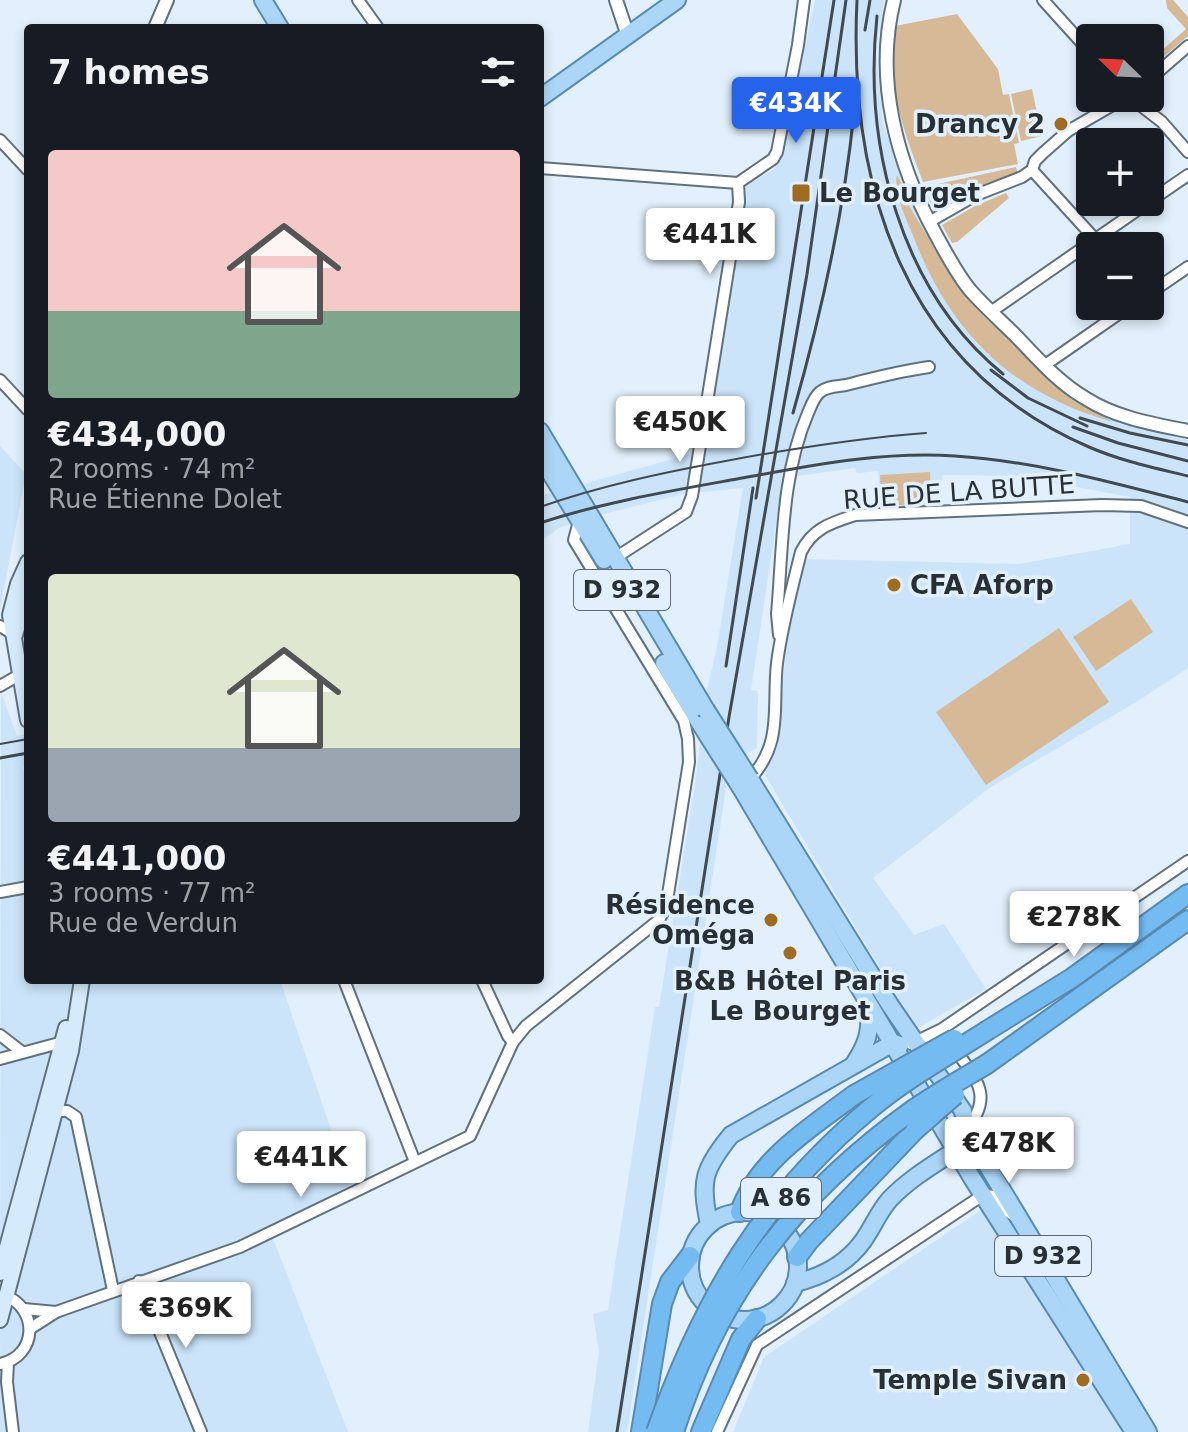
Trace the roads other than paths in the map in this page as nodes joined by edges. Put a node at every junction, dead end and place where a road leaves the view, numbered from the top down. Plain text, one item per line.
1 (167, 0) edge
2 (263, 0) edge
3 (272, 0) edge
4 (358, 0) edge
5 (616, 0) edge
6 (677, 0) edge
7 (804, 0) edge
8 (894, 0) edge
9 (1043, 0) edge
10 (157, 24) edge
11 (278, 24) edge
12 (287, 24) edge
13 (375, 24) edge
14 (628, 36) junction
15 (1076, 37) edge
16 (1188, 46) edge
17 (1164, 67) edge
18 (544, 95) edge
19 (1101, 112) edge
20 (1147, 112) edge
21 (0, 140) edge
22 (1188, 152) edge
23 (24, 166) edge
24 (544, 168) edge
25 (1032, 170) junction
26 (1188, 175) edge
27 (738, 183) junction
28 (1164, 192) edge
29 (1129, 216) edge
30 (929, 222) junction
31 (1089, 232) edge
32 (1105, 232) edge
33 (1076, 252) edge
34 (1188, 267) edge
35 (1164, 283) edge
36 (992, 311) junction
37 (1110, 320) edge
38 (1045, 365) junction
39 (929, 367) dead end
40 (0, 380) edge
41 (24, 406) edge
42 (1188, 431) edge
43 (544, 438) edge
44 (544, 463) edge
45 (579, 521) junction
46 (1188, 522) edge
47 (615, 558) junction
48 (24, 571) edge
49 (24, 621) edge
50 (0, 626) edge
51 (15, 635) junction
52 (780, 647) junction
53 (19, 675) junction
54 (0, 686) edge
55 (24, 700) edge
56 (704, 717) junction
57 (746, 783) junction
58 (1188, 861) edge
59 (24, 888) edge
60 (0, 892) edge
61 (1188, 894) edge
62 (1188, 920) edge
63 (72, 984) edge
64 (81, 984) edge
65 (346, 984) edge
66 (484, 984) edge
67 (869, 1006) junction
68 (942, 1029) junction
69 (988, 1030) junction
70 (0, 1035) edge
71 (63, 1042) junction
72 (513, 1042) junction
73 (905, 1044) junction
74 (22, 1052) junction
75 (0, 1059) edge
76 (987, 1064) junction
77 (852, 1067) junction
78 (55, 1111) junction
79 (966, 1130) junction
80 (956, 1150) junction
81 (415, 1162) junction
82 (983, 1195) junction
83 (740, 1212) junction
84 (1019, 1218) junction
85 (709, 1224) junction
86 (690, 1256) junction
87 (797, 1257) junction
88 (0, 1269) edge
89 (139, 1281) junction
90 (795, 1283) junction
91 (113, 1290) junction
92 (4, 1295) edge
93 (24, 1309) junction
94 (56, 1312) junction
95 (757, 1319) junction
96 (0, 1320) edge
97 (31, 1328) junction
98 (4, 1363) edge
99 (0, 1391) edge
100 (8, 1400) junction
101 (13, 1432) edge
102 (201, 1432) edge
103 (641, 1432) edge
104 (656, 1432) edge
105 (674, 1432) edge
106 (701, 1432) edge
107 (717, 1432) edge
108 (1134, 1432) edge
109 (1148, 1432) edge

1 - 10 street
2 - 11 main road
3 - 12 main road
4 - 13 street
5 - 14 street
6 - 14 main road
7 - 27 street
8 - 30 street
9 - 15 street
14 - 18 main road
16 - 17 street
19 - 25 street
20 - 22 street
21 - 23 street
24 - 27 street
25 - 30 street
25 - 31 street
26 - 28 street
27 - 47 street
29 - 32 street
30 - 36 street
33 - 36 street
34 - 35 street
36 - 38 street
37 - 38 street
38 - 42 street
39 - 52 street
40 - 41 street
43 - 47 main road, D 932
44 - 45 main road, D 932
45 - 56 main road, D 932
45 - 72 street
46 - 52 street, RUE DE LA BUTTE
47 - 56 main road, D 932
48 - 51 main road
49 - 51 main road
50 - 51 street
51 - 53 main road
52 - 57 street, RUE DE LA BUTTE
53 - 54 street
53 - 55 main road
56 - 57 main road, D 932, bridge
57 - 67 main road, D 932
57 - 73 main road, D 932
58 - 68 street
59 - 60 street
61 - 69 highway, A 86
62 - 76 highway, A 86
63 - 71 main road
64 - 78 main road
65 - 81 street
66 - 72 street
67 - 73 main road, D 932
67 - 77 main road
68 - 73 street
68 - 79 street
69 - 83 highway, bridge
69 - 104 highway, A 86, bridge
70 - 74 street
71 - 74 street
71 - 88 main road
72 - 81 street
73 - 77 main road
73 - 79 main road, D 932
73 - 80 main road, D 932
74 - 75 street
76 - 87 highway, bridge
76 - 105 highway, A 86, bridge
77 - 85 main road
78 - 91 street
78 - 92 main road
79 - 80 main road
79 - 84 main road, D 932
80 - 82 main road, D 932
80 - 90 main road
81 - 89 street
82 - 84 street
82 - 107 street
82 - 108 main road, D 932
83 - 85 main road
83 - 87 main road
84 - 109 main road, D 932
85 - 86 main road
86 - 95 main road
86 - 103 highway
87 - 90 main road
89 - 91 street
89 - 102 street
90 - 95 main road
91 - 94 street
92 - 93 street
92 - 96 main road
93 - 94 street
93 - 97 street
94 - 97 street
95 - 106 highway
97 - 98 street
98 - 100 street
99 - 100 street
100 - 101 street

